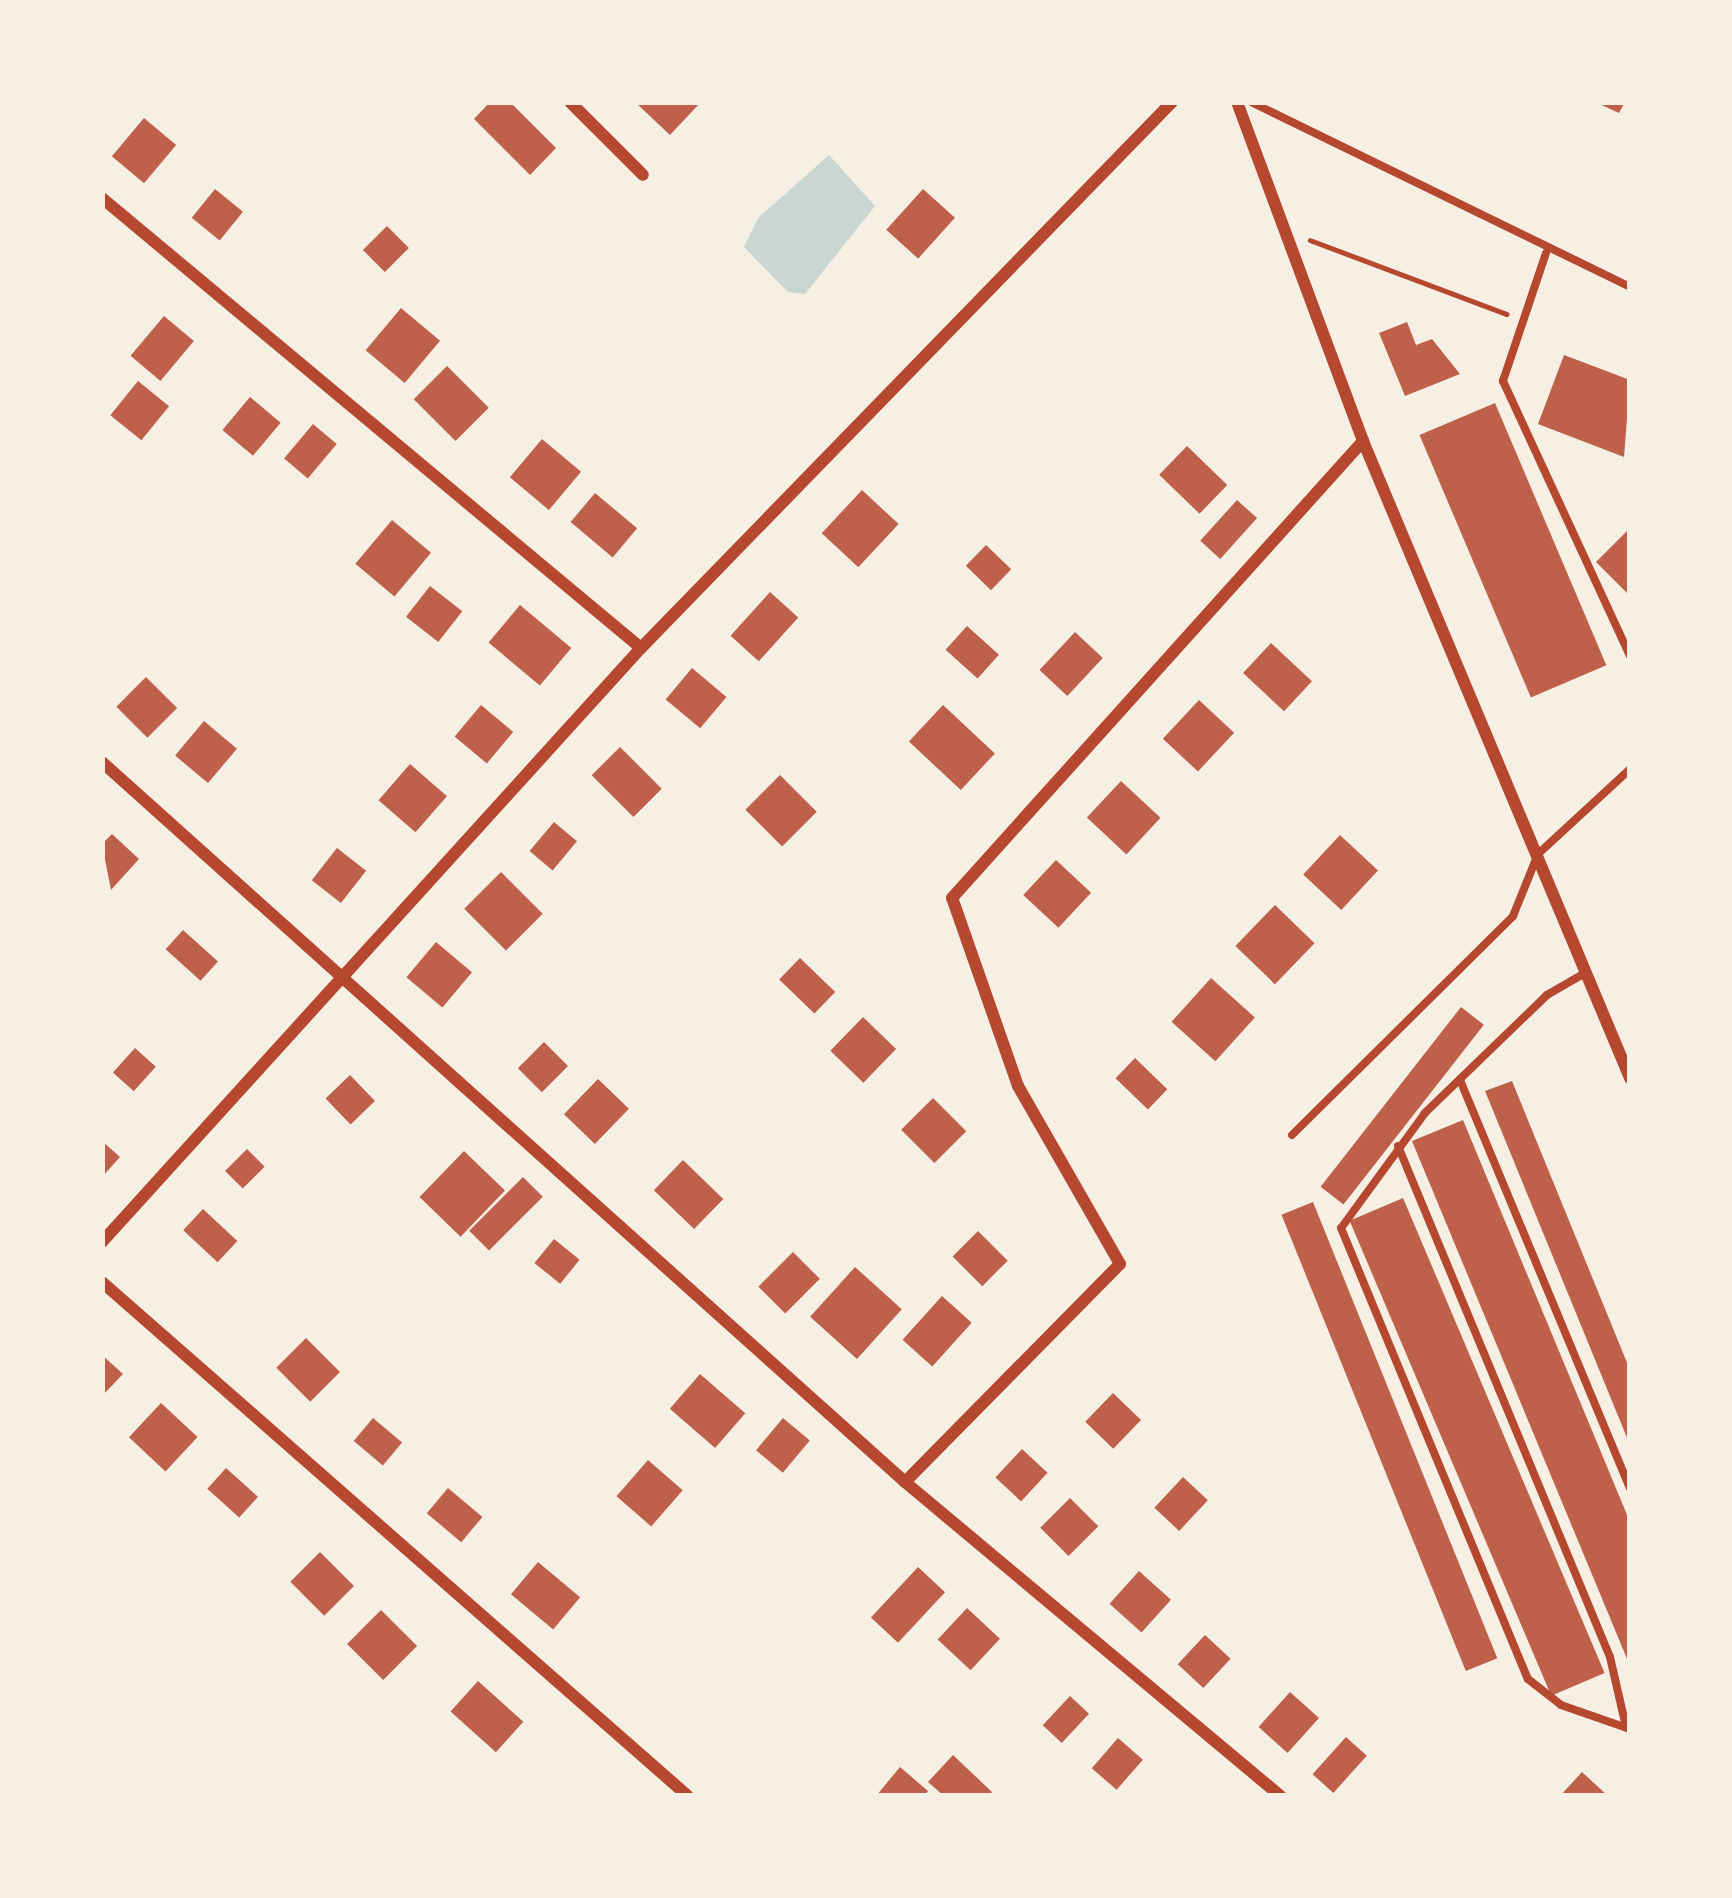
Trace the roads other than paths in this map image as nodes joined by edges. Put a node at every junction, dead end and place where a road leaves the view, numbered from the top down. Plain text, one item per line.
1 (570, 102) edge
2 (1172, 102) edge
3 (1237, 102) edge
4 (1251, 102) edge
5 (643, 175) dead end
6 (102, 198) edge
7 (1546, 253) junction
8 (1630, 287) edge
9 (1364, 440) junction
10 (641, 648) junction
11 (1630, 656) edge
12 (102, 762) edge
13 (1630, 769) edge
14 (1538, 854) junction
15 (1587, 972) junction
16 (345, 980) junction
17 (1630, 1078) edge
18 (1460, 1080) junction
19 (1292, 1136) dead end
20 (1397, 1146) junction
21 (102, 1242) edge
22 (102, 1282) edge
23 (905, 1482) junction
24 (1630, 1488) edge
25 (1628, 1728) edge
26 (688, 1796) edge
27 (1281, 1796) edge

1 - 5 street
2 - 10 street
3 - 9 street
4 - 7 lane
6 - 10 street
7 - 8 lane
7 - 11 lane
9 - 14 street
9 - 23 street
10 - 16 street
12 - 16 street
13 - 14 lane
14 - 15 street
14 - 19 lane
15 - 17 street
15 - 18 lane
16 - 21 street
16 - 23 street
18 - 20 lane
18 - 24 lane
20 - 25 lane
20 - 25 lane
22 - 26 street
23 - 27 street

